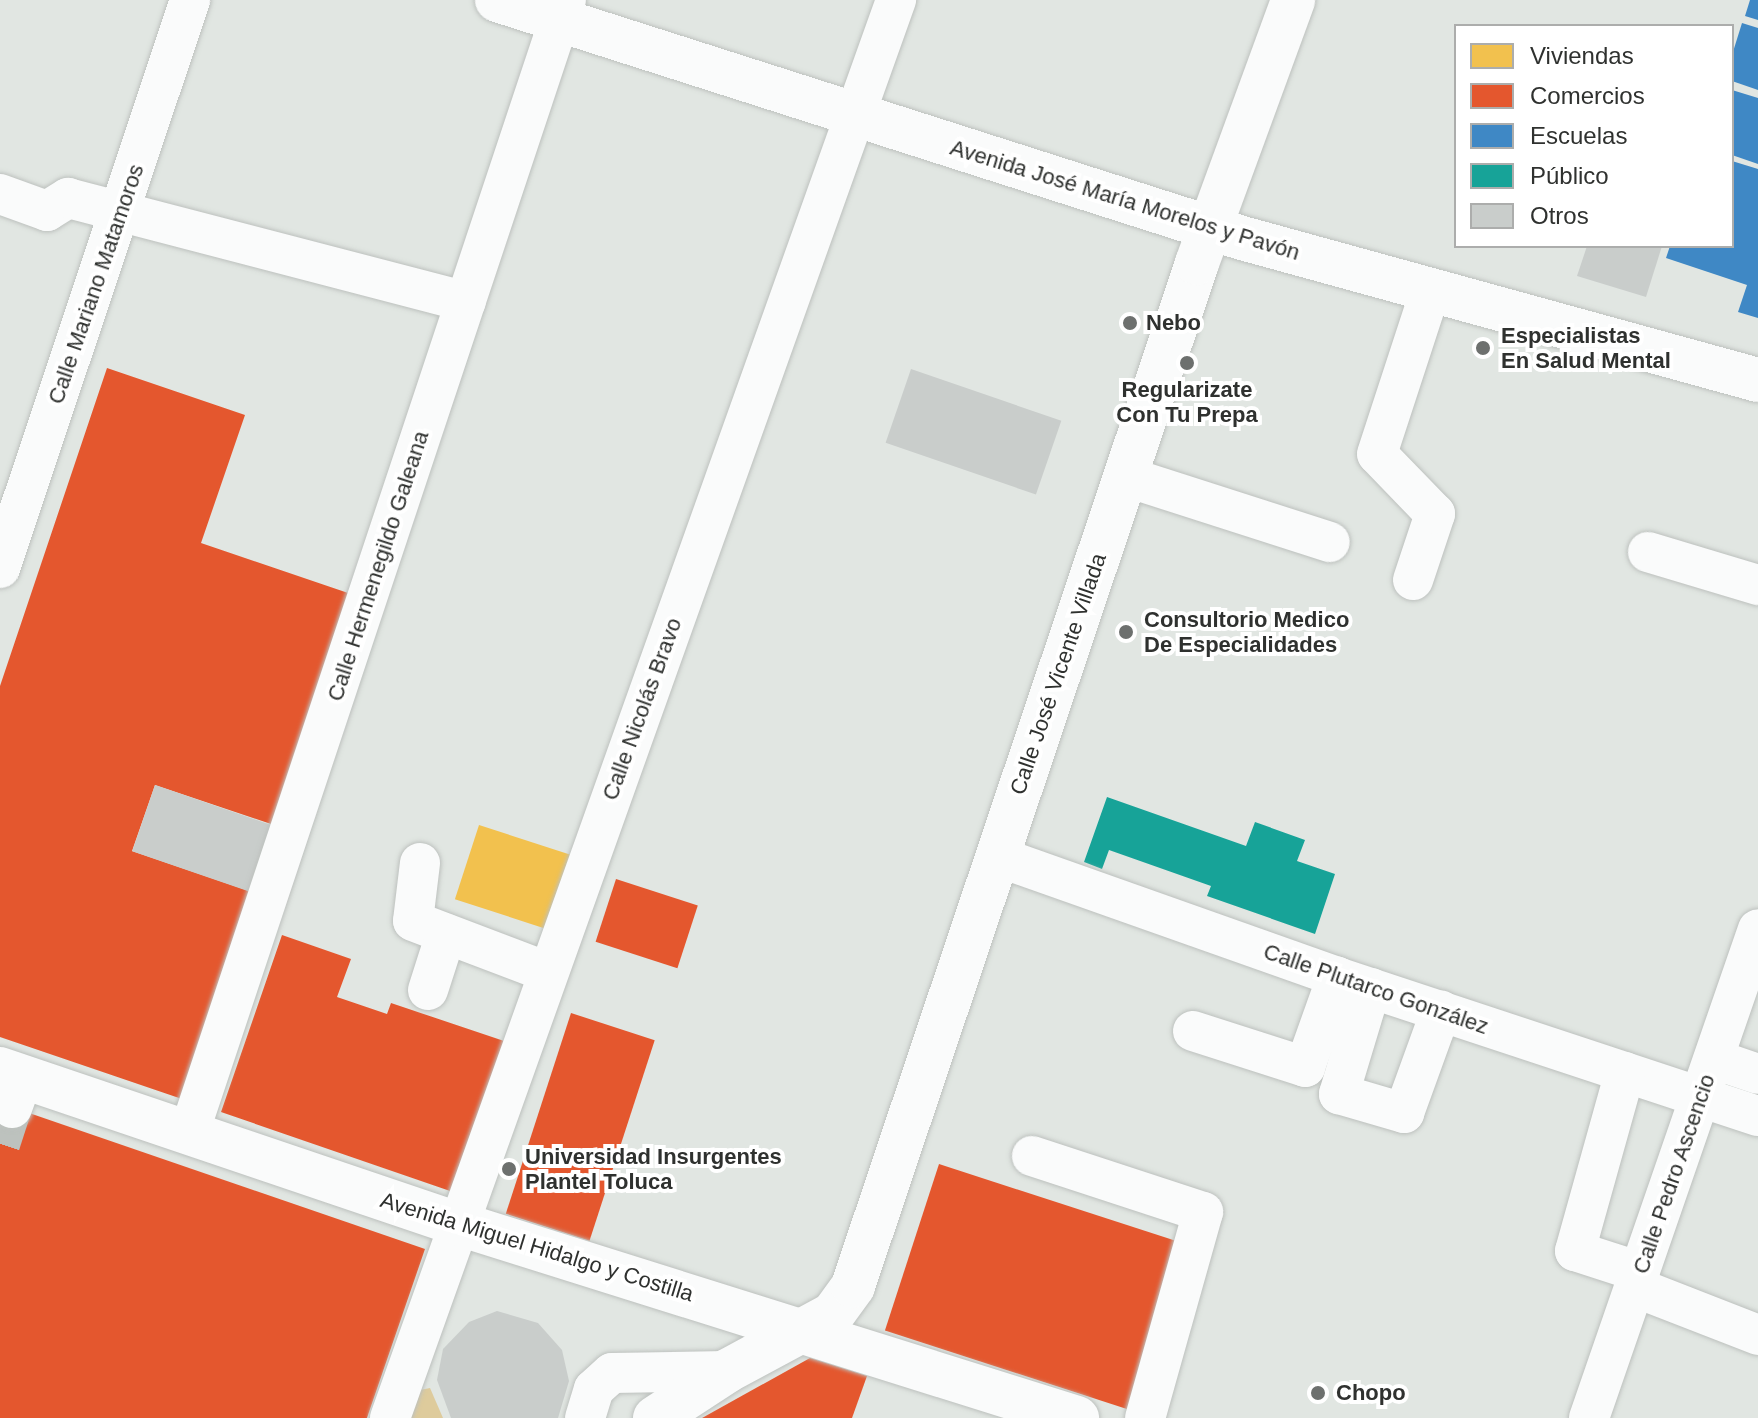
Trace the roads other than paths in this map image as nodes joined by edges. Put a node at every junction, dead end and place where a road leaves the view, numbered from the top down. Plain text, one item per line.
1 (190, 0) edge
2 (497, 0) edge
3 (896, 0) edge
4 (1293, 0) edge
5 (563, 10) edge
6 (854, 117) junction
7 (0, 194) edge
8 (119, 215) junction
9 (1209, 228) junction
10 (1431, 289) junction
11 (466, 302) junction
12 (1758, 380) edge
13 (1124, 476) junction
14 (1330, 542) dead end
15 (1648, 552) dead end
16 (0, 568) edge
17 (1413, 580) dead end
18 (1758, 585) edge
19 (996, 856) junction
20 (420, 863) dead end
21 (1758, 929) edge
22 (446, 934) junction
23 (547, 972) junction
24 (1354, 983) junction
25 (428, 990) dead end
26 (1441, 1011) junction
27 (1193, 1031) dead end
28 (1714, 1059) junction
29 (1625, 1072) junction
30 (1758, 1074) edge
31 (12, 1084) edge
32 (1700, 1097) junction
33 (1758, 1116) edge
34 (189, 1133) junction
35 (1032, 1156) dead end
36 (456, 1223) junction
37 (1637, 1279) junction
38 (803, 1329) junction
39 (1758, 1335) edge
40 (727, 1371) junction
41 (390, 1418) edge
42 (585, 1418) edge
43 (655, 1418) edge
44 (1077, 1418) edge
45 (1145, 1418) edge
46 (1589, 1418) edge

1 - 8 street, Calle Mariano Matamoros
2 - 5 main road, Avenida José María Morelos y Pavón
3 - 6 street, Calle Nicolás Bravo
4 - 9 main road, Calle José Vicente Villada
5 - 6 main road, Avenida José María Morelos y Pavón
5 - 11 street, Calle Hermenegildo Galeana
6 - 9 main road, Avenida José María Morelos y Pavón
6 - 23 street, Calle Nicolás Bravo
7 - 8 street
8 - 11 street
8 - 16 street, Calle Mariano Matamoros
9 - 10 main road, Avenida José María Morelos y Pavón
9 - 13 main road, Calle José Vicente Villada
10 - 12 main road, Avenida José María Morelos y Pavón
10 - 17 street
11 - 34 street, Calle Hermenegildo Galeana
13 - 14 street
13 - 19 main road, Calle José Vicente Villada
15 - 18 street
19 - 24 street, Calle Plutarco González
19 - 38 main road, Calle José Vicente Villada
20 - 22 street
21 - 28 street, Calle Pedro Ascencio
22 - 23 street
22 - 25 street
23 - 36 street, Calle Nicolás Bravo
24 - 26 street, Calle Plutarco González
24 - 26 street
24 - 27 street
26 - 29 street, Calle Plutarco González
28 - 30 street
28 - 32 street, Calle Pedro Ascencio
29 - 32 street, Calle Plutarco González
29 - 37 street
31 - 34 main road, Avenida Miguel Hidalgo y Costilla
32 - 33 street, Calle Plutarco González
32 - 37 street, Calle Pedro Ascencio
34 - 36 main road, Avenida Miguel Hidalgo y Costilla
35 - 45 street
36 - 38 main road, Avenida Miguel Hidalgo y Costilla
36 - 41 street, Calle Nicolás Bravo
37 - 39 street
37 - 46 street, Calle Pedro Ascencio
38 - 40 main road, Calle José Vicente Villada
38 - 44 main road, Avenida Miguel Hidalgo y Costilla
40 - 42 street
40 - 43 main road, Calle José Vicente Villada

